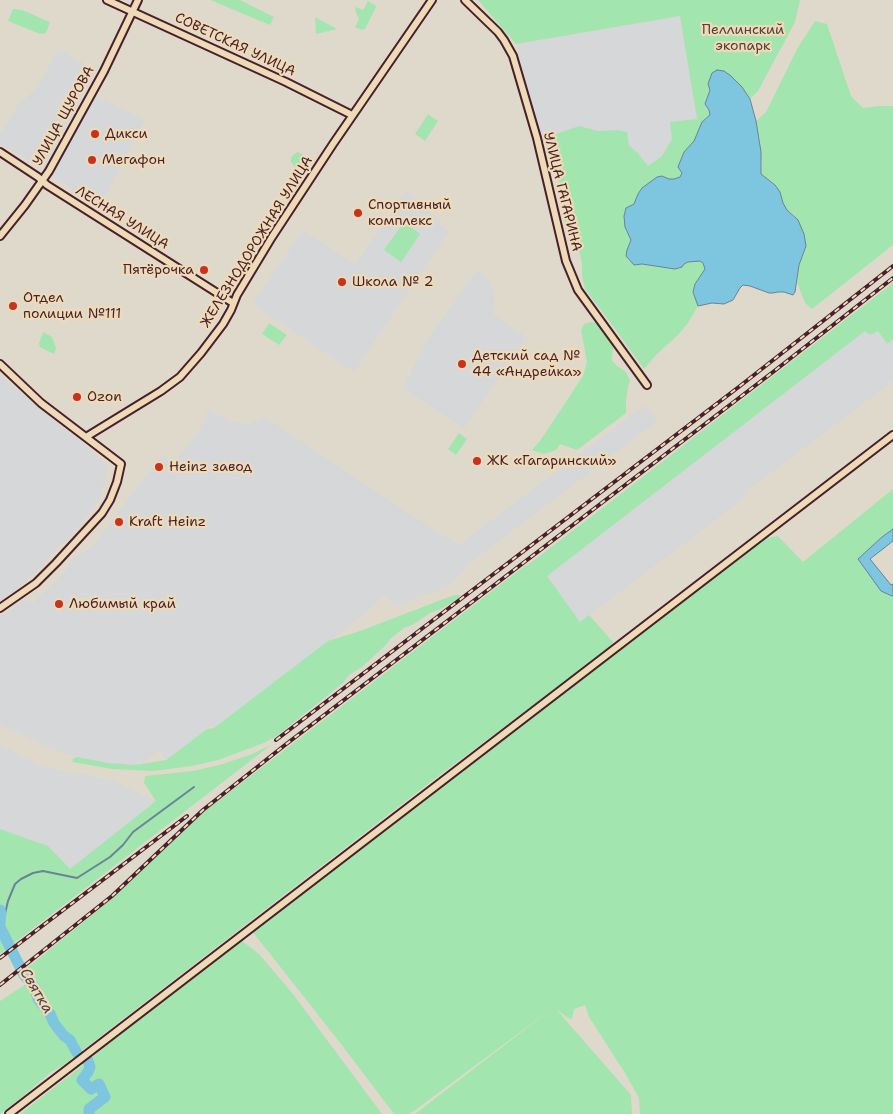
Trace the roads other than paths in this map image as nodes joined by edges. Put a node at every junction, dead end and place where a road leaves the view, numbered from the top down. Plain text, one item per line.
1 (107, 0) edge
2 (138, 0) edge
3 (432, 0) edge
4 (465, 0) edge
5 (132, 11) junction
6 (352, 115) junction
7 (0, 152) edge
8 (42, 181) junction
9 (0, 236) edge
10 (233, 303) junction
11 (0, 364) edge
12 (647, 386) dead end
13 (893, 435) edge
14 (86, 437) junction
15 (0, 608) edge
16 (9, 1114) edge

1 - 5 street, СОВЕТСКАЯ УЛИЦА
2 - 5 street, УЛИЦА ЩУРОВА
3 - 6 street, ЖЕЛЕЗНОДОРОЖНАЯ УЛИЦА
4 - 12 street, УЛИЦА ГАГАРИНА
5 - 6 street, СОВЕТСКАЯ УЛИЦА
5 - 8 street, УЛИЦА ЩУРОВА
6 - 10 street, ЖЕЛЕЗНОДОРОЖНАЯ УЛИЦА
7 - 8 street, ЛЕСНАЯ УЛИЦА
8 - 9 street, УЛИЦА ЩУРОВА
8 - 10 street, ЛЕСНАЯ УЛИЦА
10 - 14 street, ЖЕЛЕЗНОДОРОЖНАЯ УЛИЦА
11 - 14 street
13 - 16 street
14 - 15 street

